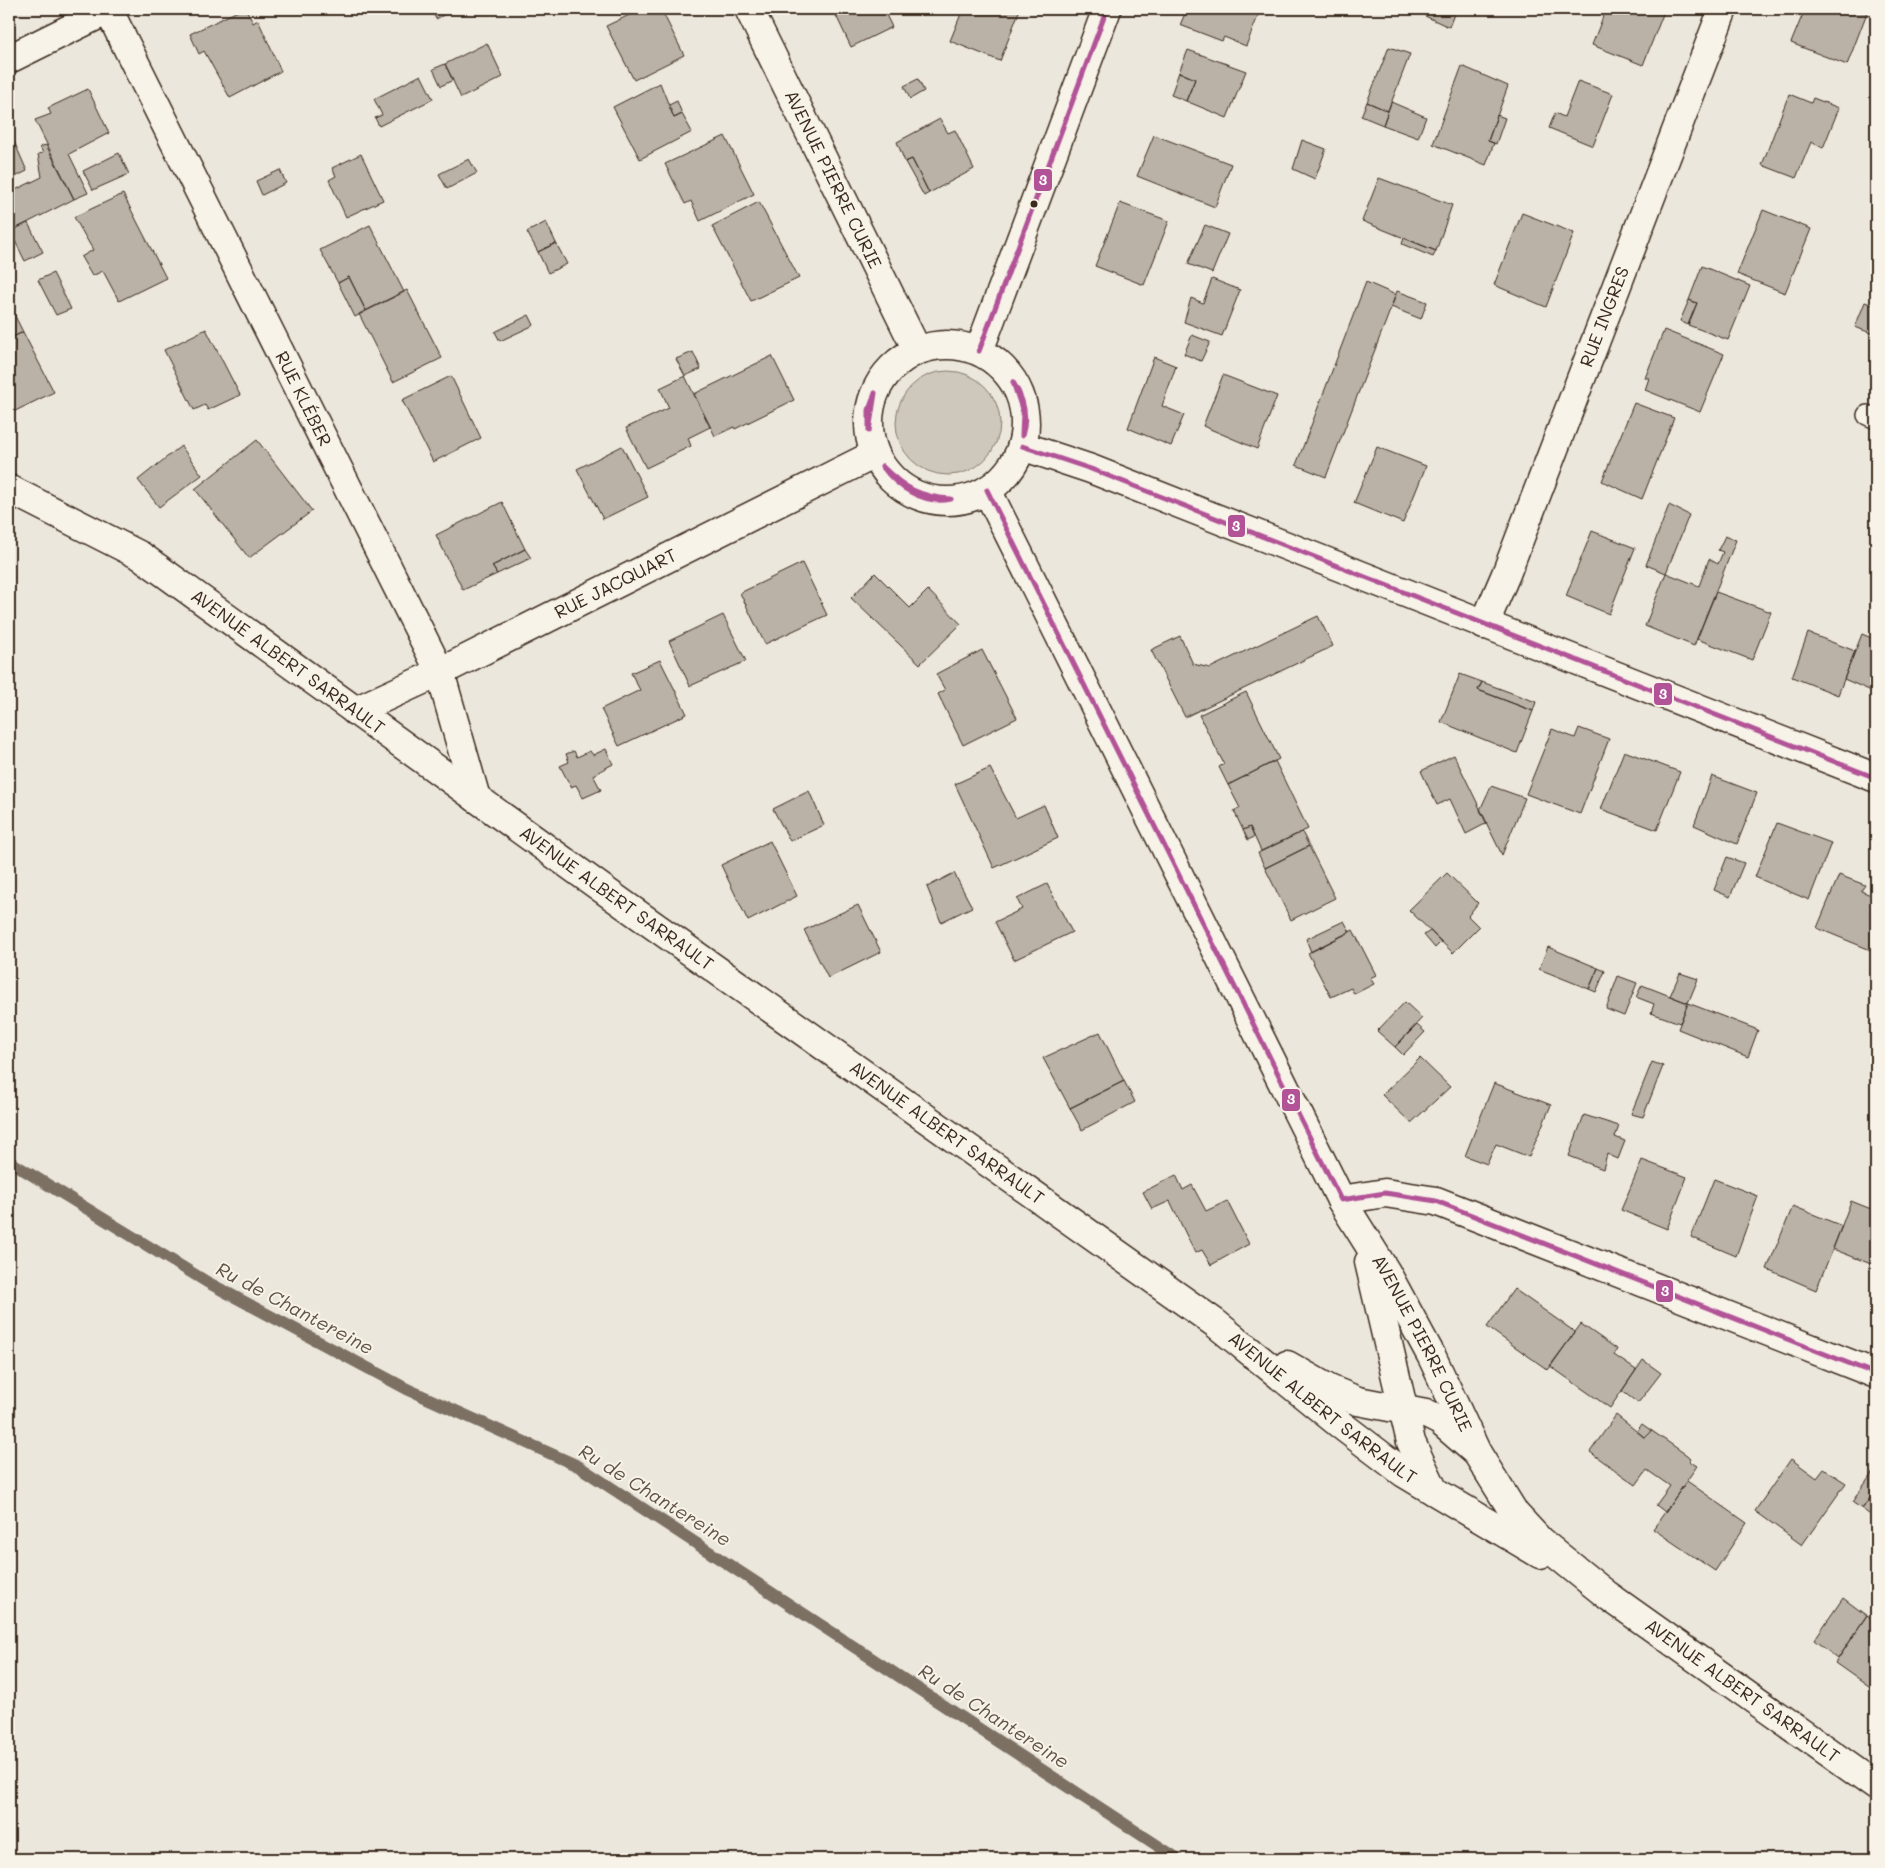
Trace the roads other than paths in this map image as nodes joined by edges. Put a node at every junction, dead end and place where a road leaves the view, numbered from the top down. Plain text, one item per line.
1 (109, 9) edge
2 (749, 9) edge
3 (1107, 9) edge
4 (1723, 9) edge
5 (9, 58) edge
6 (917, 350) junction
7 (979, 351) junction
8 (1022, 446) junction
9 (875, 454) junction
10 (9, 489) edge
11 (987, 490) junction
12 (1484, 625) junction
13 (440, 672) junction
14 (354, 711) junction
15 (1876, 778) edge
16 (476, 798) junction
17 (1341, 1200) junction
18 (1362, 1234) junction
19 (1215, 1322) junction
20 (1876, 1374) edge
21 (1402, 1410) junction
22 (1477, 1453) junction
23 (1434, 1490) junction
24 (1608, 1595) junction
25 (1876, 1786) edge

1 - 5 street
1 - 13 street, RUE KLÉBER
2 - 6 street, AVENUE PIERRE CURIE
3 - 7 street
4 - 12 street, RUE INGRES
6 - 7 street
6 - 9 street
7 - 8 street
8 - 11 street
8 - 12 street
9 - 11 street
9 - 13 street, RUE JACQUART
10 - 14 street, AVENUE ALBERT SARRAULT
11 - 17 street, AVENUE PIERRE CURIE
12 - 15 street
13 - 14 street, RUE JACQUART
13 - 16 street, RUE KLÉBER
14 - 16 street, AVENUE ALBERT SARRAULT
16 - 19 street, AVENUE ALBERT SARRAULT
17 - 18 street, AVENUE PIERRE CURIE
17 - 20 street
18 - 21 street, AVENUE PIERRE CURIE
18 - 22 street, AVENUE PIERRE CURIE
19 - 21 street, AVENUE ALBERT SARRAULT
19 - 23 street, AVENUE ALBERT SARRAULT
21 - 22 street, AVENUE ALBERT SARRAULT
21 - 23 street, AVENUE ALBERT SARRAULT
22 - 24 street, AVENUE ALBERT SARRAULT
23 - 24 street, AVENUE ALBERT SARRAULT
24 - 25 street, AVENUE ALBERT SARRAULT

